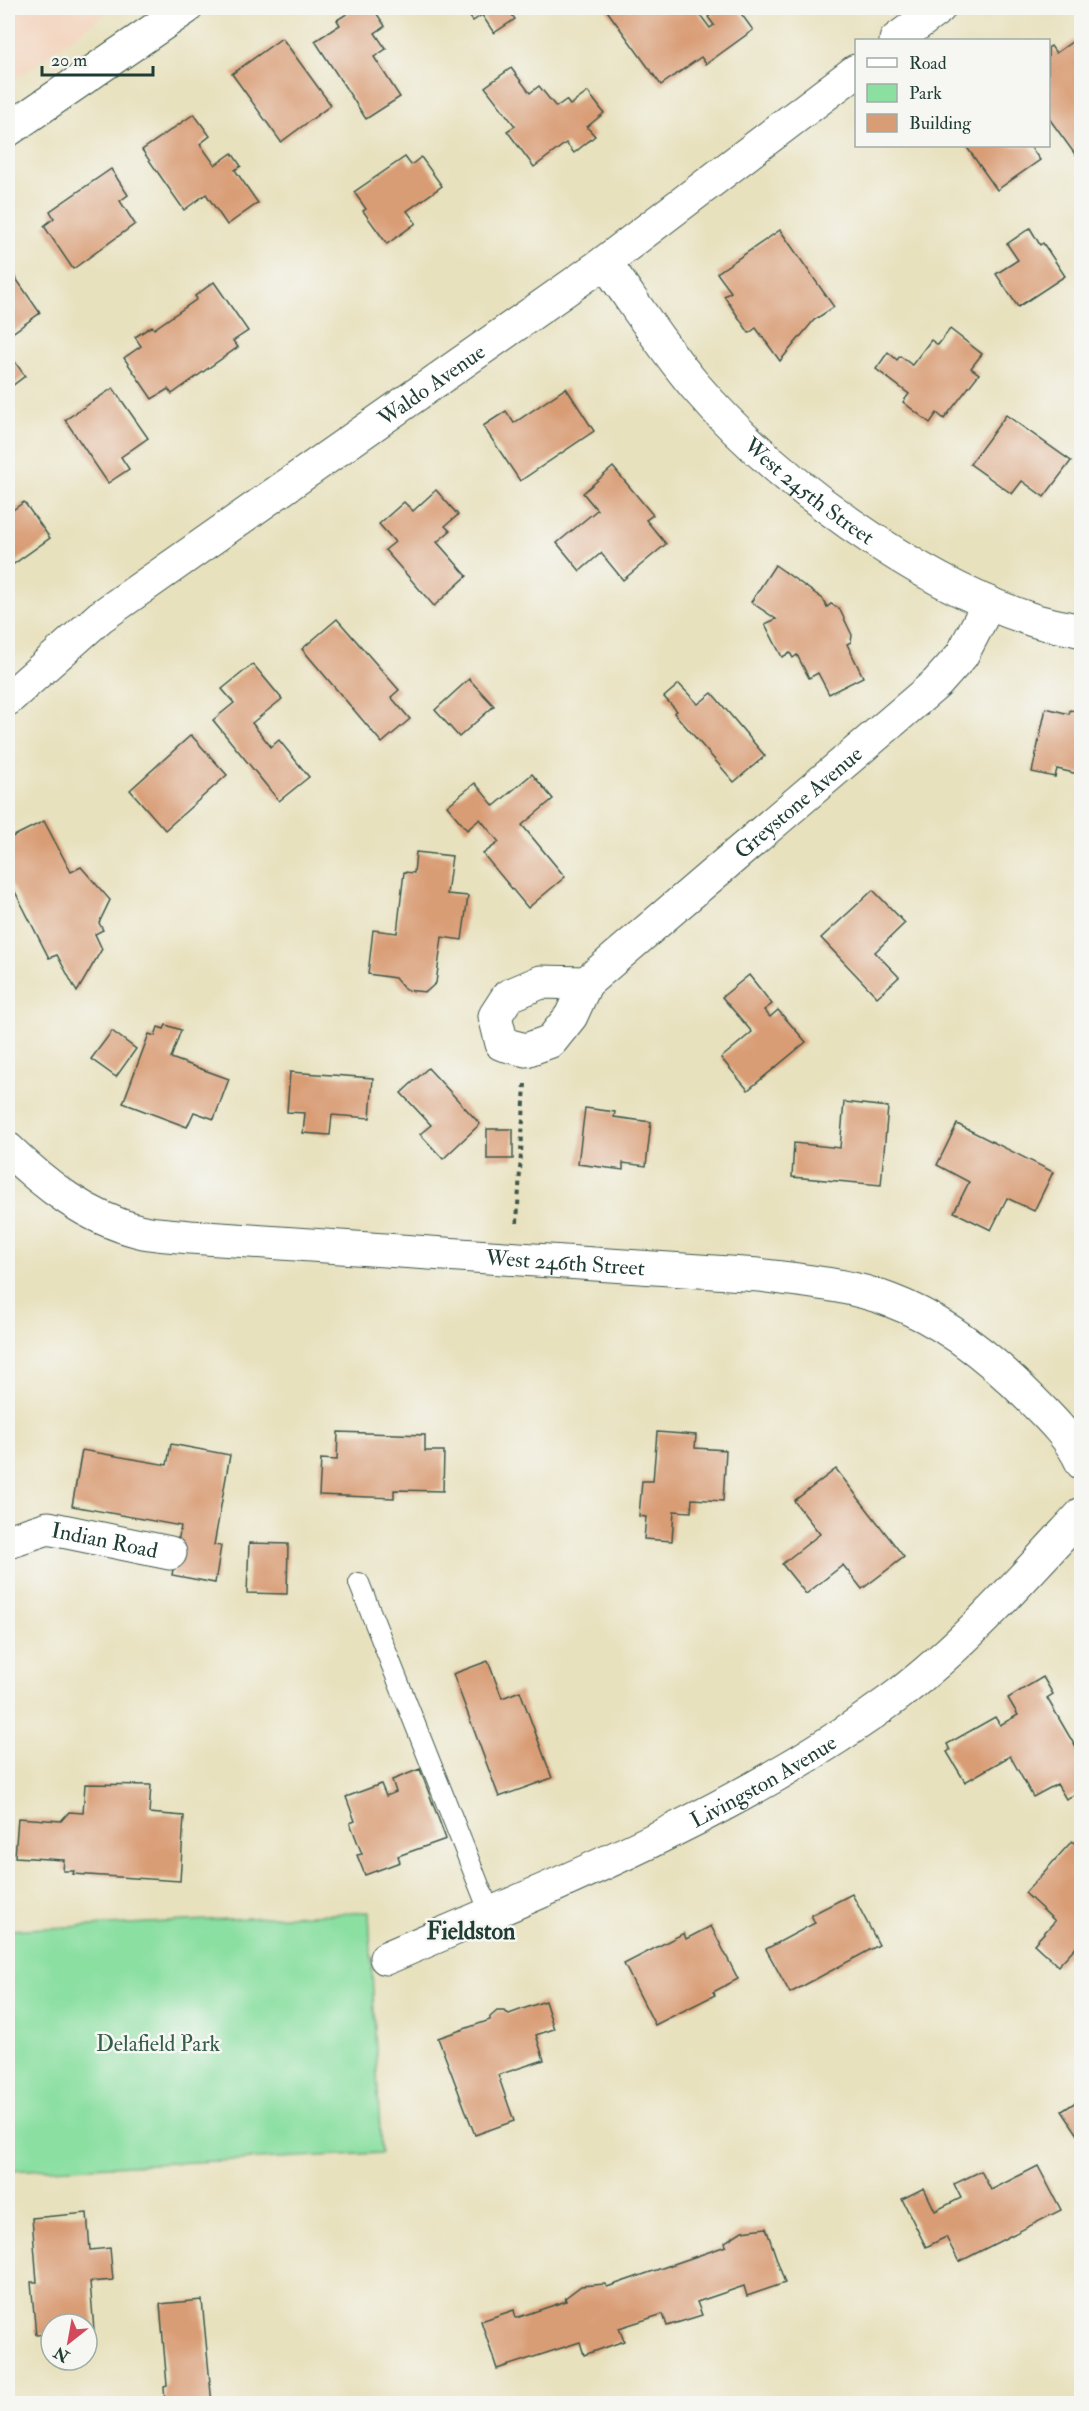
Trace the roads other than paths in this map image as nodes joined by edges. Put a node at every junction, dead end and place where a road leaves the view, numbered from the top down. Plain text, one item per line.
1 (186, 8) edge
2 (939, 8) edge
3 (897, 39) edge
4 (855, 72) edge
5 (8, 130) edge
6 (605, 262) junction
7 (990, 603) junction
8 (1082, 631) edge
9 (8, 699) edge
10 (586, 983) junction
11 (8, 1149) edge
12 (1082, 1462) edge
13 (1082, 1514) edge
14 (8, 1541) edge
15 (170, 1553) dead end
16 (359, 1583) dead end
17 (490, 1913) junction
18 (386, 1958) dead end

1 - 5 street
2 - 3 street
4 - 6 street, Waldo Avenue
6 - 7 street, West 245th Street
6 - 9 street, Waldo Avenue
7 - 8 street, West 245th Street
7 - 10 street, Greystone Avenue
10 - 10 street, Greystone Avenue
11 - 12 street, West 246th Street
13 - 17 street, Livingston Avenue
14 - 15 street, Indian Road
16 - 17 lane
17 - 18 street, Livingston Avenue

